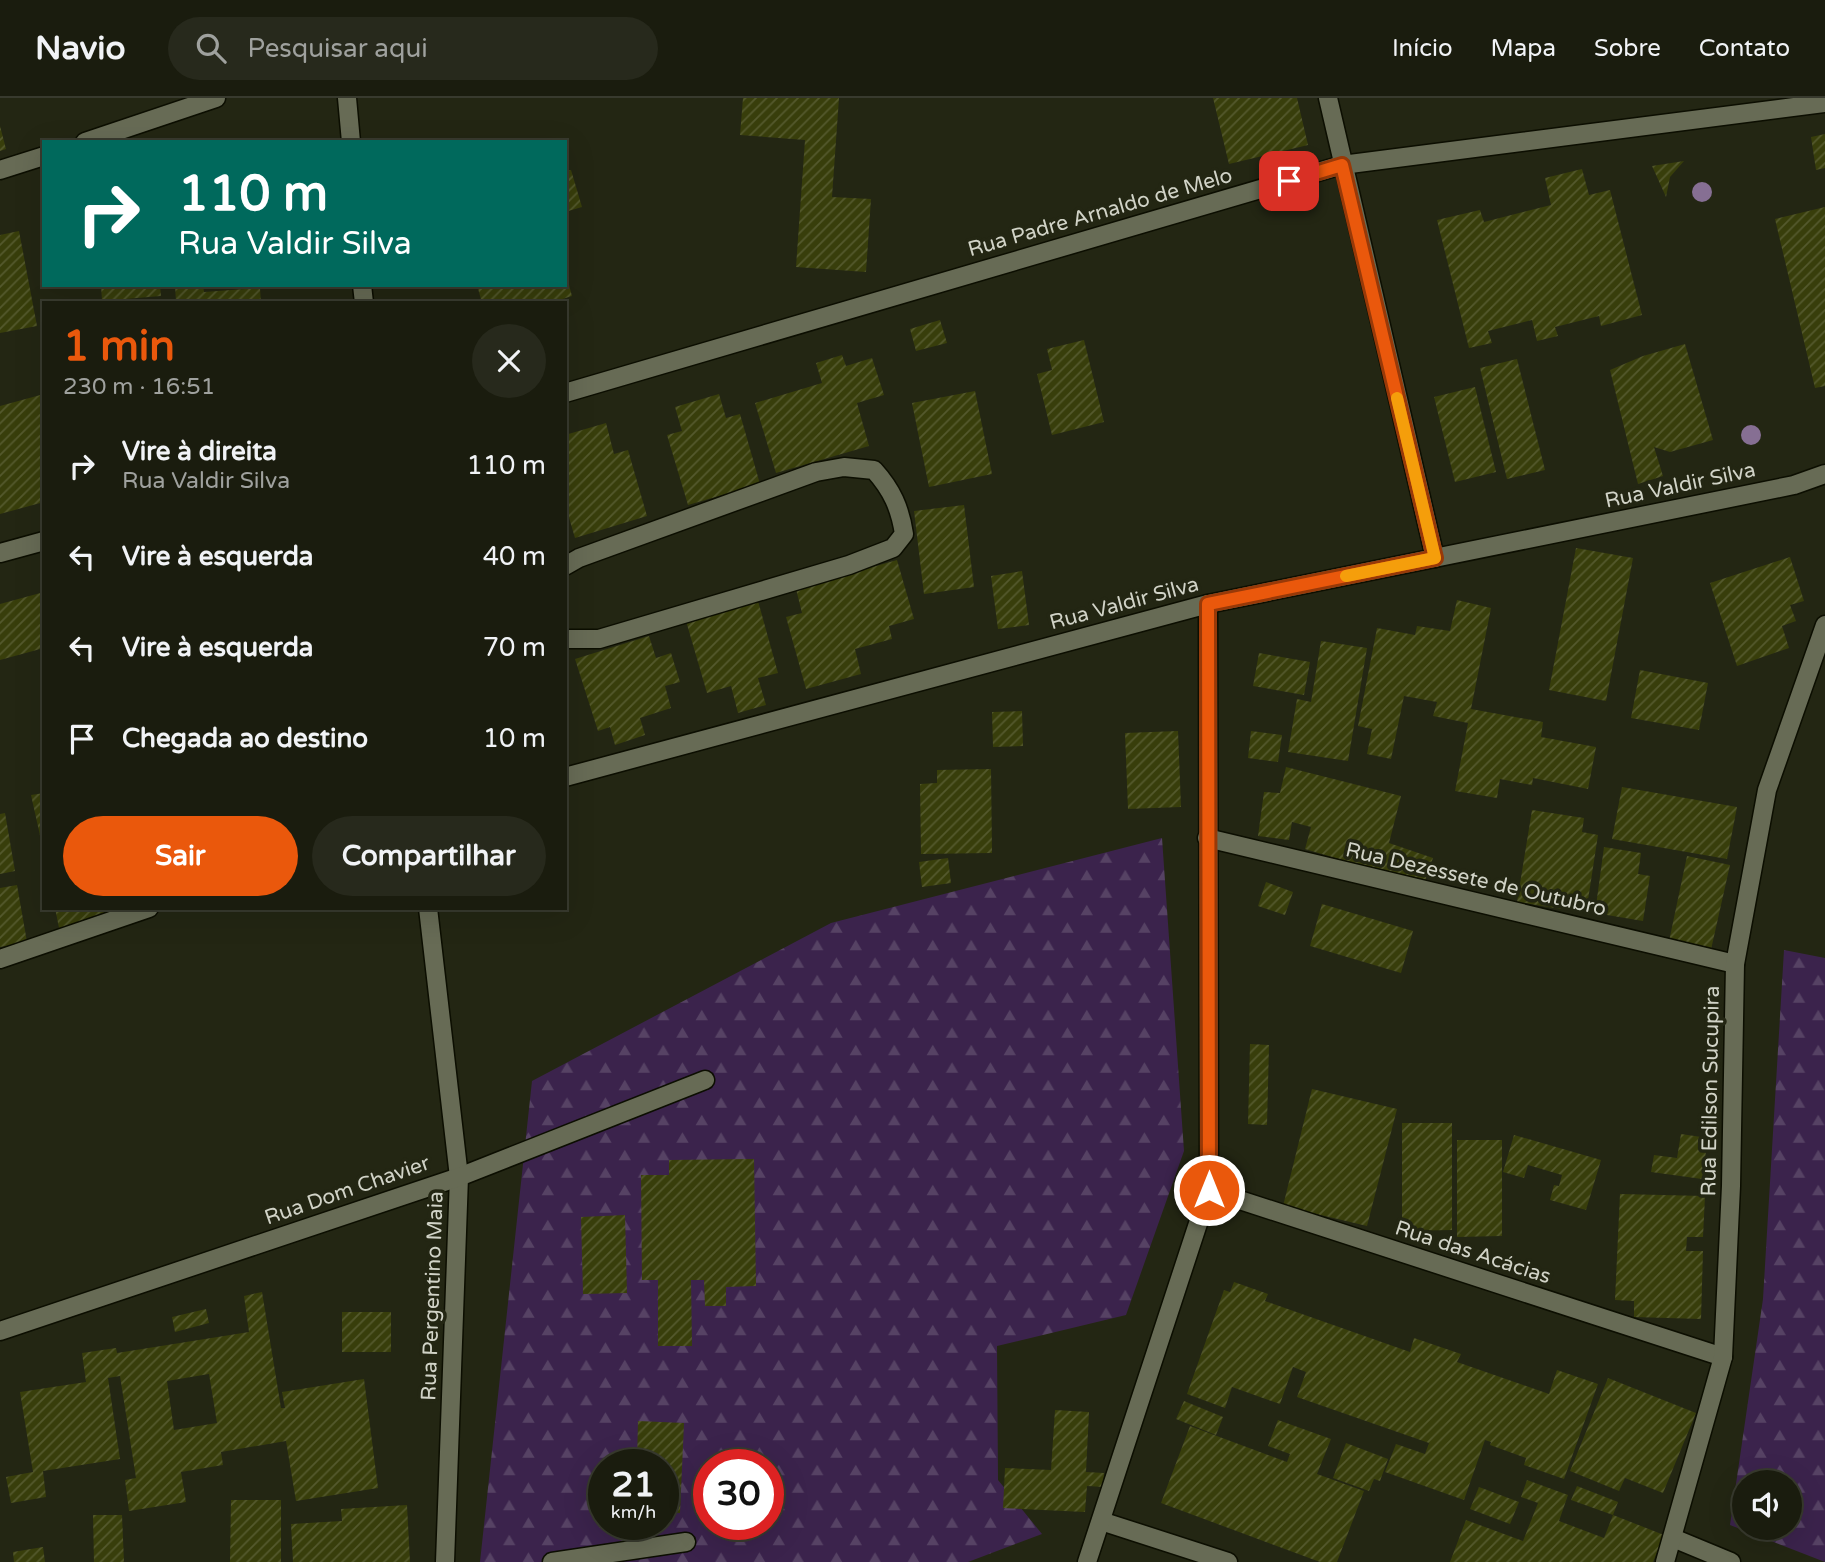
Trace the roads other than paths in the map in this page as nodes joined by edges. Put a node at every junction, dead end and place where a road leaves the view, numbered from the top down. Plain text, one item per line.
1 (216, 98) edge
2 (347, 98) edge
3 (1328, 98) edge
4 (1825, 103) edge
5 (91, 140) edge
6 (351, 140) edge
7 (42, 157) edge
8 (1342, 165) junction
9 (0, 170) edge
10 (567, 392) edge
11 (1825, 474) edge
12 (1794, 485) junction
13 (1825, 490) edge
14 (42, 542) edge
15 (0, 553) edge
16 (1435, 558) junction
17 (567, 565) edge
18 (1208, 604) junction
19 (1825, 625) edge
20 (567, 639) edge
21 (567, 776) edge
22 (1207, 838) junction
23 (143, 910) edge
24 (428, 910) edge
25 (0, 959) edge
26 (1735, 964) junction
27 (705, 1080) dead end
28 (460, 1177) junction
29 (1209, 1190) junction
30 (0, 1331) edge
31 (1723, 1357) junction
32 (1101, 1521) junction
33 (1673, 1538) junction
34 (686, 1542) dead end
35 (445, 1562) edge
36 (552, 1562) edge
37 (1087, 1562) edge
38 (1228, 1562) edge
39 (1665, 1562) edge
40 (1731, 1562) edge

1 - 5 street
2 - 6 street
3 - 8 street
4 - 8 street, Rua Padre Arnaldo de Melo
7 - 9 street
8 - 10 street, Rua Padre Arnaldo de Melo
8 - 16 street
11 - 12 street, Rua Valdir Silva
12 - 13 street
12 - 16 street, Rua Valdir Silva
14 - 15 street
16 - 18 street, Rua Valdir Silva
17 - 20 street
18 - 21 street, Rua Valdir Silva
18 - 22 street
19 - 26 street, Rua Edilson Sucupira
22 - 26 street, Rua Dezessete de Outubro
22 - 29 street
23 - 25 street
24 - 28 street, Rua Pergentino Maia
26 - 31 street, Rua Edilson Sucupira
27 - 28 street, Rua Dom Chavier
28 - 30 street, Rua Dom Chavier
28 - 35 street, Rua Pergentino Maia
29 - 31 street, Rua das Acácias
29 - 32 street
31 - 33 street, Rua Edilson Sucupira
32 - 37 street
32 - 38 street
33 - 39 street, Rua Edilson Sucupira
33 - 40 street
34 - 36 street

